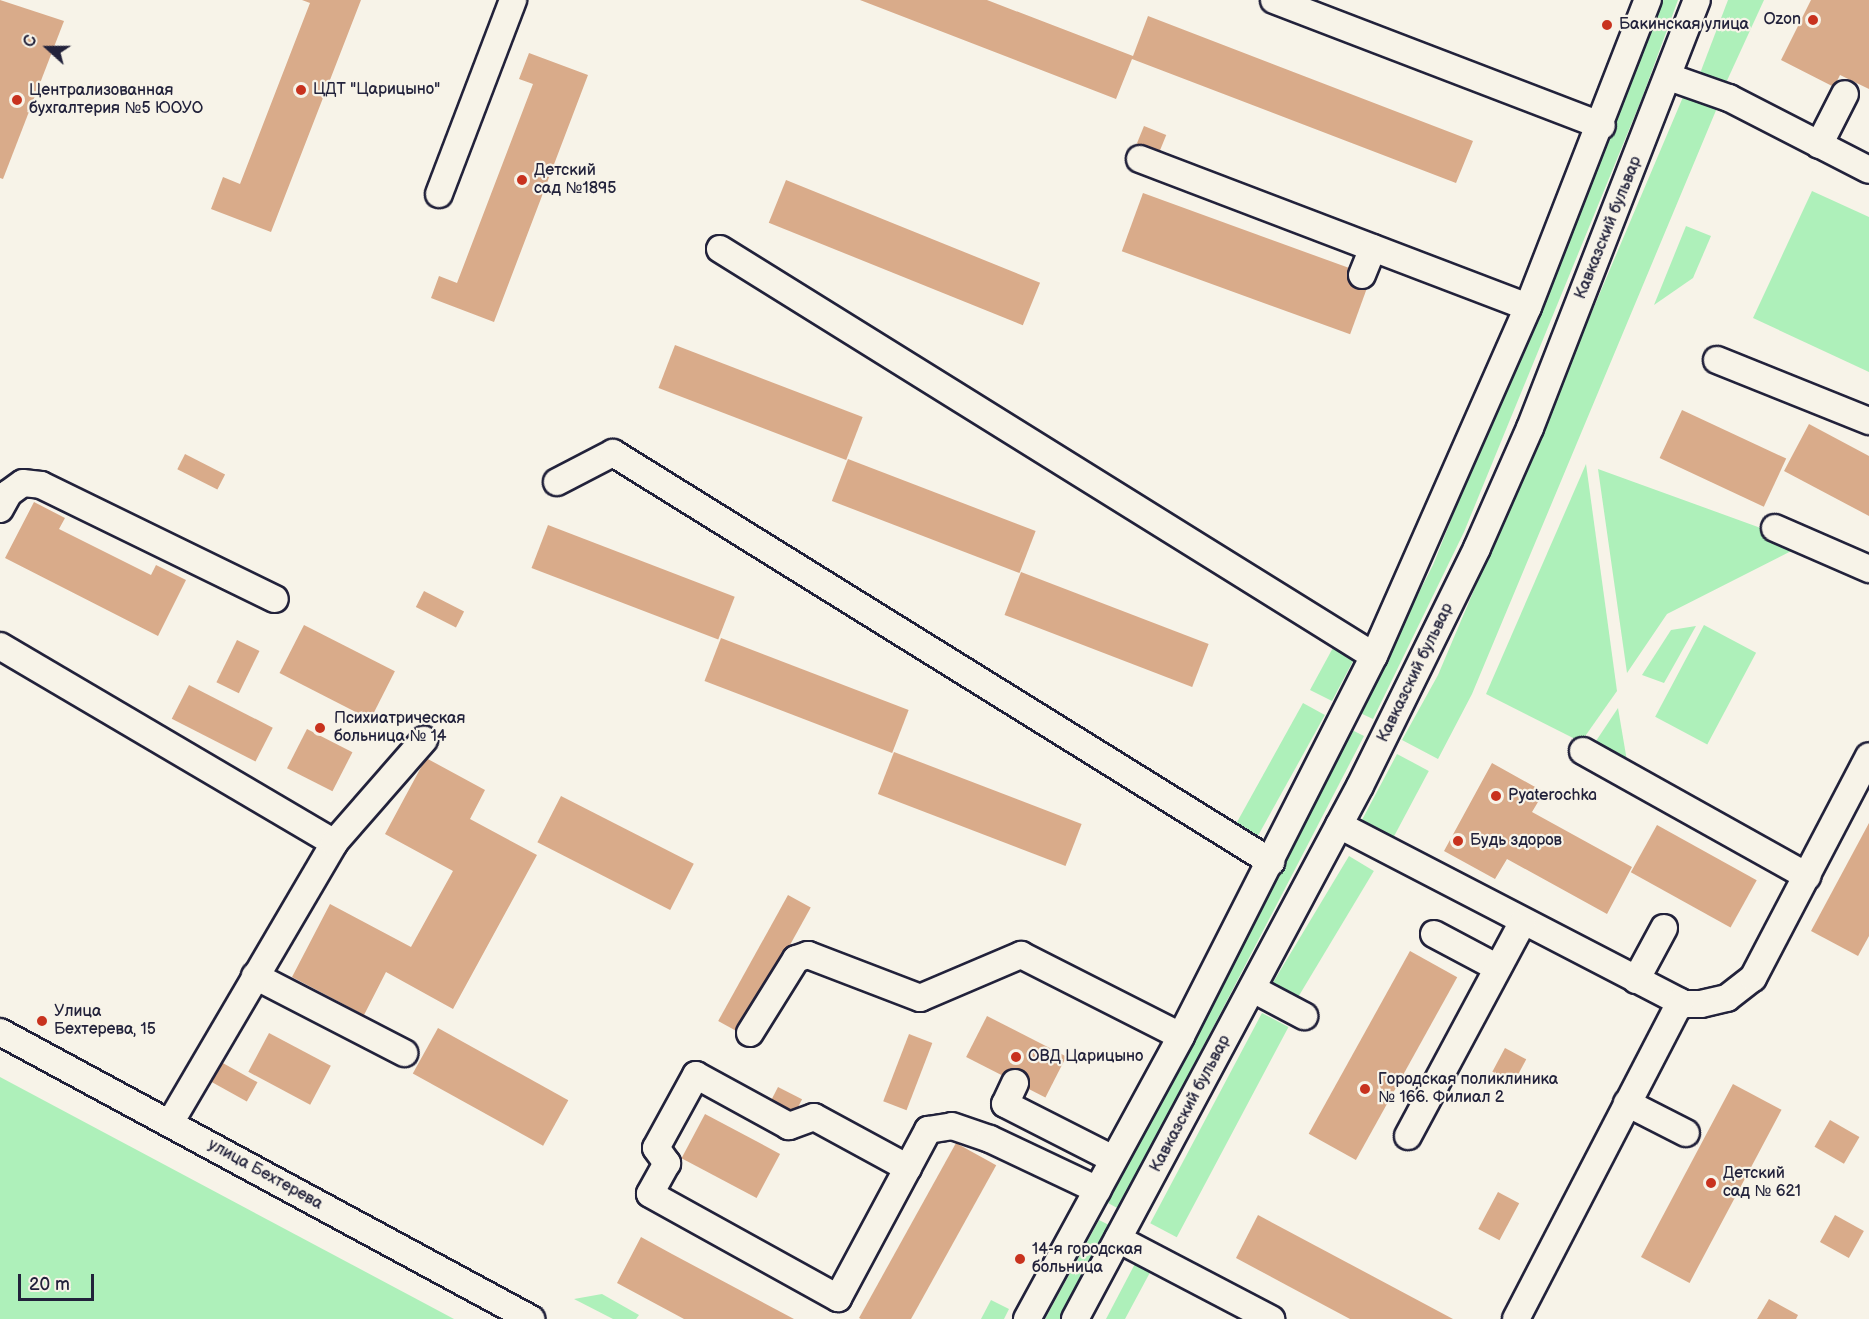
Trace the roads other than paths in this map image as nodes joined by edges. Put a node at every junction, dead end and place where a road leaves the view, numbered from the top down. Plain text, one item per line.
1 (513, 0) edge
2 (1274, 0) edge
3 (1648, 0) edge
4 (1697, 0) edge
5 (1669, 77) junction
6 (1845, 94) dead end
7 (1602, 126) junction
8 (1819, 145) junction
9 (1140, 159) dead end
10 (1869, 170) edge
11 (439, 194) dead end
12 (1372, 248) junction
13 (720, 249) dead end
14 (1362, 275) dead end
15 (1528, 307) junction
16 (1717, 360) dead end
17 (1869, 421) edge
18 (557, 482) dead end
19 (0, 509) edge
20 (1775, 528) dead end
21 (1869, 569) edge
22 (275, 598) dead end
23 (0, 646) edge
24 (1374, 656) junction
25 (424, 740) dead end
26 (1583, 751) dead end
27 (1869, 756) edge
28 (1339, 825) junction
29 (334, 843) junction
30 (1271, 862) junction
31 (1807, 876) junction
32 (1522, 923) junction
33 (1664, 928) dead end
34 (1434, 934) dead end
35 (1498, 968) junction
36 (255, 976) junction
37 (1636, 980) junction
38 (1253, 989) junction
39 (1680, 1002) junction
40 (1304, 1016) dead end
41 (0, 1032) edge
42 (750, 1033) dead end
43 (1181, 1036) junction
44 (404, 1053) dead end
45 (1015, 1083) dead end
46 (1627, 1103) junction
47 (170, 1123) junction
48 (1686, 1133) dead end
49 (1408, 1136) dead end
50 (1113, 1159) junction
51 (908, 1168) junction
52 (1098, 1190) junction
53 (1118, 1239) junction
54 (531, 1319) edge
55 (1027, 1319) edge
56 (1075, 1319) edge
57 (1271, 1319) edge
58 (1516, 1319) edge

1 - 11 street
2 - 7 street
3 - 7 street
4 - 5 street, Кавказский бульвар
5 - 8 street
5 - 28 street, Кавказский бульвар
6 - 8 street
7 - 15 street
8 - 10 street
9 - 12 street
12 - 14 street
12 - 15 street
13 - 24 street
15 - 24 street
16 - 17 street
18 - 30 street
19 - 22 street
20 - 21 street
23 - 29 street
24 - 30 street
25 - 29 street
26 - 31 street
27 - 31 street
28 - 32 street
28 - 38 street, Кавказский бульвар
29 - 36 street
30 - 43 street
31 - 39 street
32 - 35 street
32 - 37 street
33 - 37 street
34 - 35 street
35 - 49 street
36 - 44 street
36 - 47 street
37 - 39 street
38 - 40 street
38 - 53 street, Кавказский бульвар
39 - 46 street
41 - 47 street, улица Бехтерева
42 - 43 street
43 - 50 street
45 - 50 street
46 - 48 street
46 - 58 street
47 - 54 street, улица Бехтерева
50 - 52 street
51 - 51 street
51 - 52 street
52 - 55 street
53 - 56 street, Кавказский бульвар
53 - 57 street

